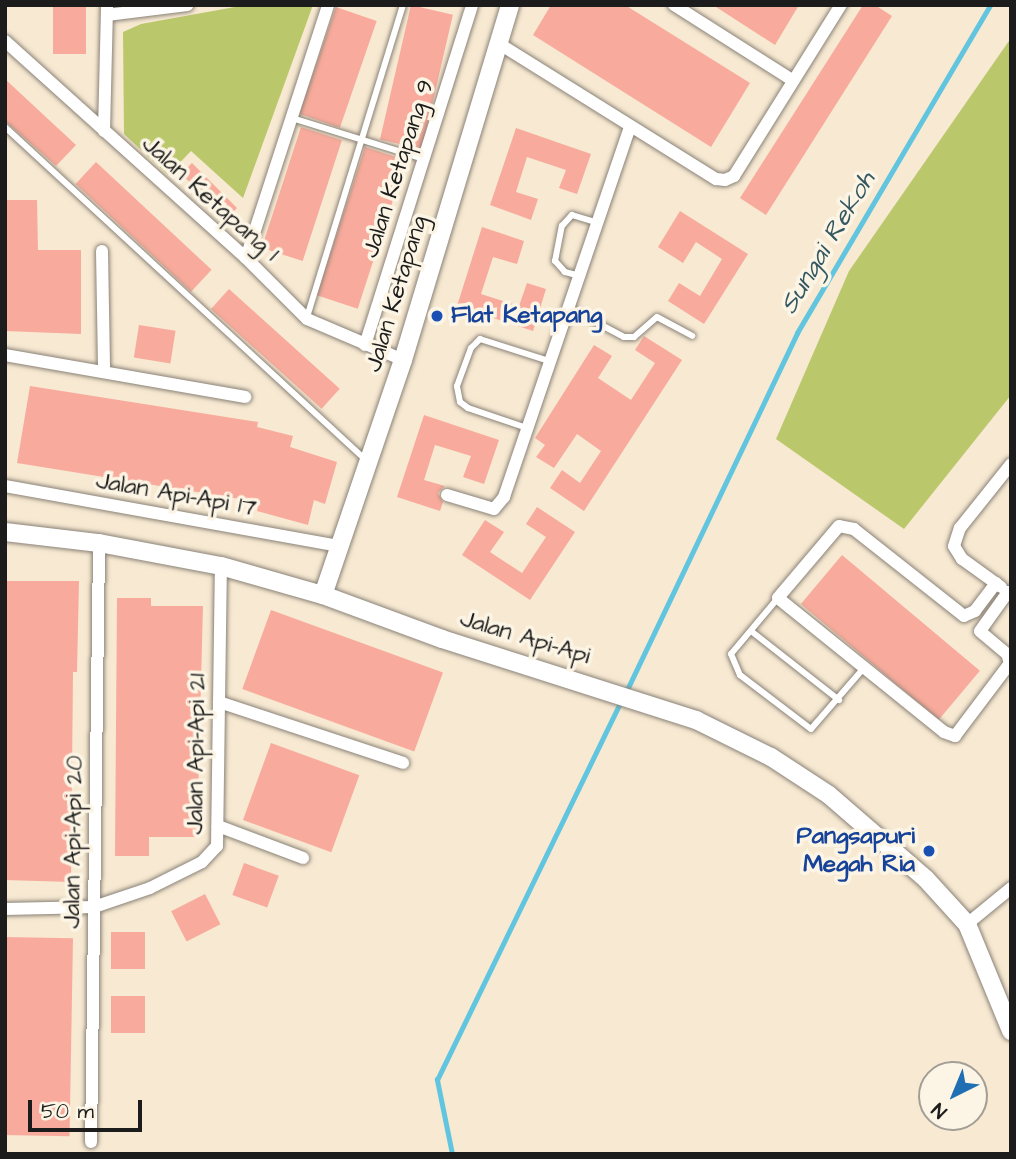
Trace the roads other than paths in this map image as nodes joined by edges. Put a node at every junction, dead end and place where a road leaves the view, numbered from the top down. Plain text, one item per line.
1 (187, 5) edge
2 (328, 5) edge
3 (403, 5) edge
4 (472, 5) edge
5 (510, 5) edge
6 (674, 5) edge
7 (841, 5) edge
8 (107, 10) edge
9 (5, 41) edge
10 (498, 43) junction
11 (792, 80) junction
12 (291, 118) junction
13 (5, 127) edge
14 (631, 127) junction
15 (104, 131) junction
16 (362, 140) junction
17 (424, 159) junction
18 (599, 223) junction
19 (102, 251) dead end
20 (246, 258) junction
21 (582, 277) junction
22 (571, 309) junction
23 (307, 319) junction
24 (692, 336) dead end
25 (365, 345) junction
26 (5, 355) edge
27 (403, 360) junction
28 (554, 363) junction
29 (104, 370) junction
30 (245, 397) dead end
31 (529, 429) junction
32 (368, 463) junction
33 (1011, 464) edge
34 (5, 486) edge
35 (447, 495) dead end
36 (5, 532) edge
37 (99, 543) junction
38 (340, 546) junction
39 (221, 566) junction
40 (996, 583) junction
41 (1009, 593) edge
42 (323, 595) junction
43 (778, 598) junction
44 (751, 631) junction
45 (863, 668) junction
46 (839, 700) junction
47 (219, 702) junction
48 (403, 763) dead end
49 (218, 826) junction
50 (303, 858) dead end
51 (1011, 888) edge
52 (94, 907) junction
53 (5, 909) edge
54 (967, 924) junction
55 (1011, 1031) edge
56 (90, 1142) dead end

1 - 8 street
2 - 12 street
3 - 16 lane
4 - 17 street, Jalan Ketapang 9
5 - 10 street, Jalan Ketapang
6 - 11 street
7 - 11 street
8 - 15 street
9 - 15 street, Jalan Ketapang 1
10 - 14 street
10 - 27 street, Jalan Ketapang
11 - 14 street
12 - 16 lane
12 - 20 street
13 - 32 lane
14 - 18 street
15 - 20 street, Jalan Ketapang 1
16 - 17 lane
16 - 23 lane
17 - 25 street, Jalan Ketapang 9
18 - 21 street
18 - 21 lane
19 - 29 street
20 - 23 street, Jalan Ketapang 1
21 - 22 street
22 - 24 lane
22 - 28 street
23 - 25 street, Jalan Ketapang 1
25 - 27 street, Jalan Ketapang 1
26 - 29 street
27 - 32 street, Jalan Ketapang
28 - 31 street
28 - 31 lane
29 - 30 street
31 - 35 street
32 - 38 street, Jalan Ketapang
33 - 40 street
34 - 38 street, Jalan Api-Api 17
36 - 37 street, Jalan Api-Api
37 - 39 street, Jalan Api-Api
37 - 52 street, Jalan Api-Api 20
38 - 42 street, Jalan Ketapang
39 - 42 street, Jalan Api-Api
39 - 47 street, Jalan Api-Api 21
40 - 41 street
40 - 43 street
41 - 45 street
42 - 54 street, Jalan Api-Api
43 - 44 lane
43 - 45 street
44 - 46 lane
44 - 46 lane
45 - 46 lane
47 - 48 street
47 - 49 street, Jalan Api-Api 21
49 - 50 street
49 - 52 street, Jalan Api-Api 21
51 - 54 street
52 - 53 street, Jalan Api-Api 21
52 - 56 street, Jalan Api-Api 20
54 - 55 street, Jalan Api-Api

